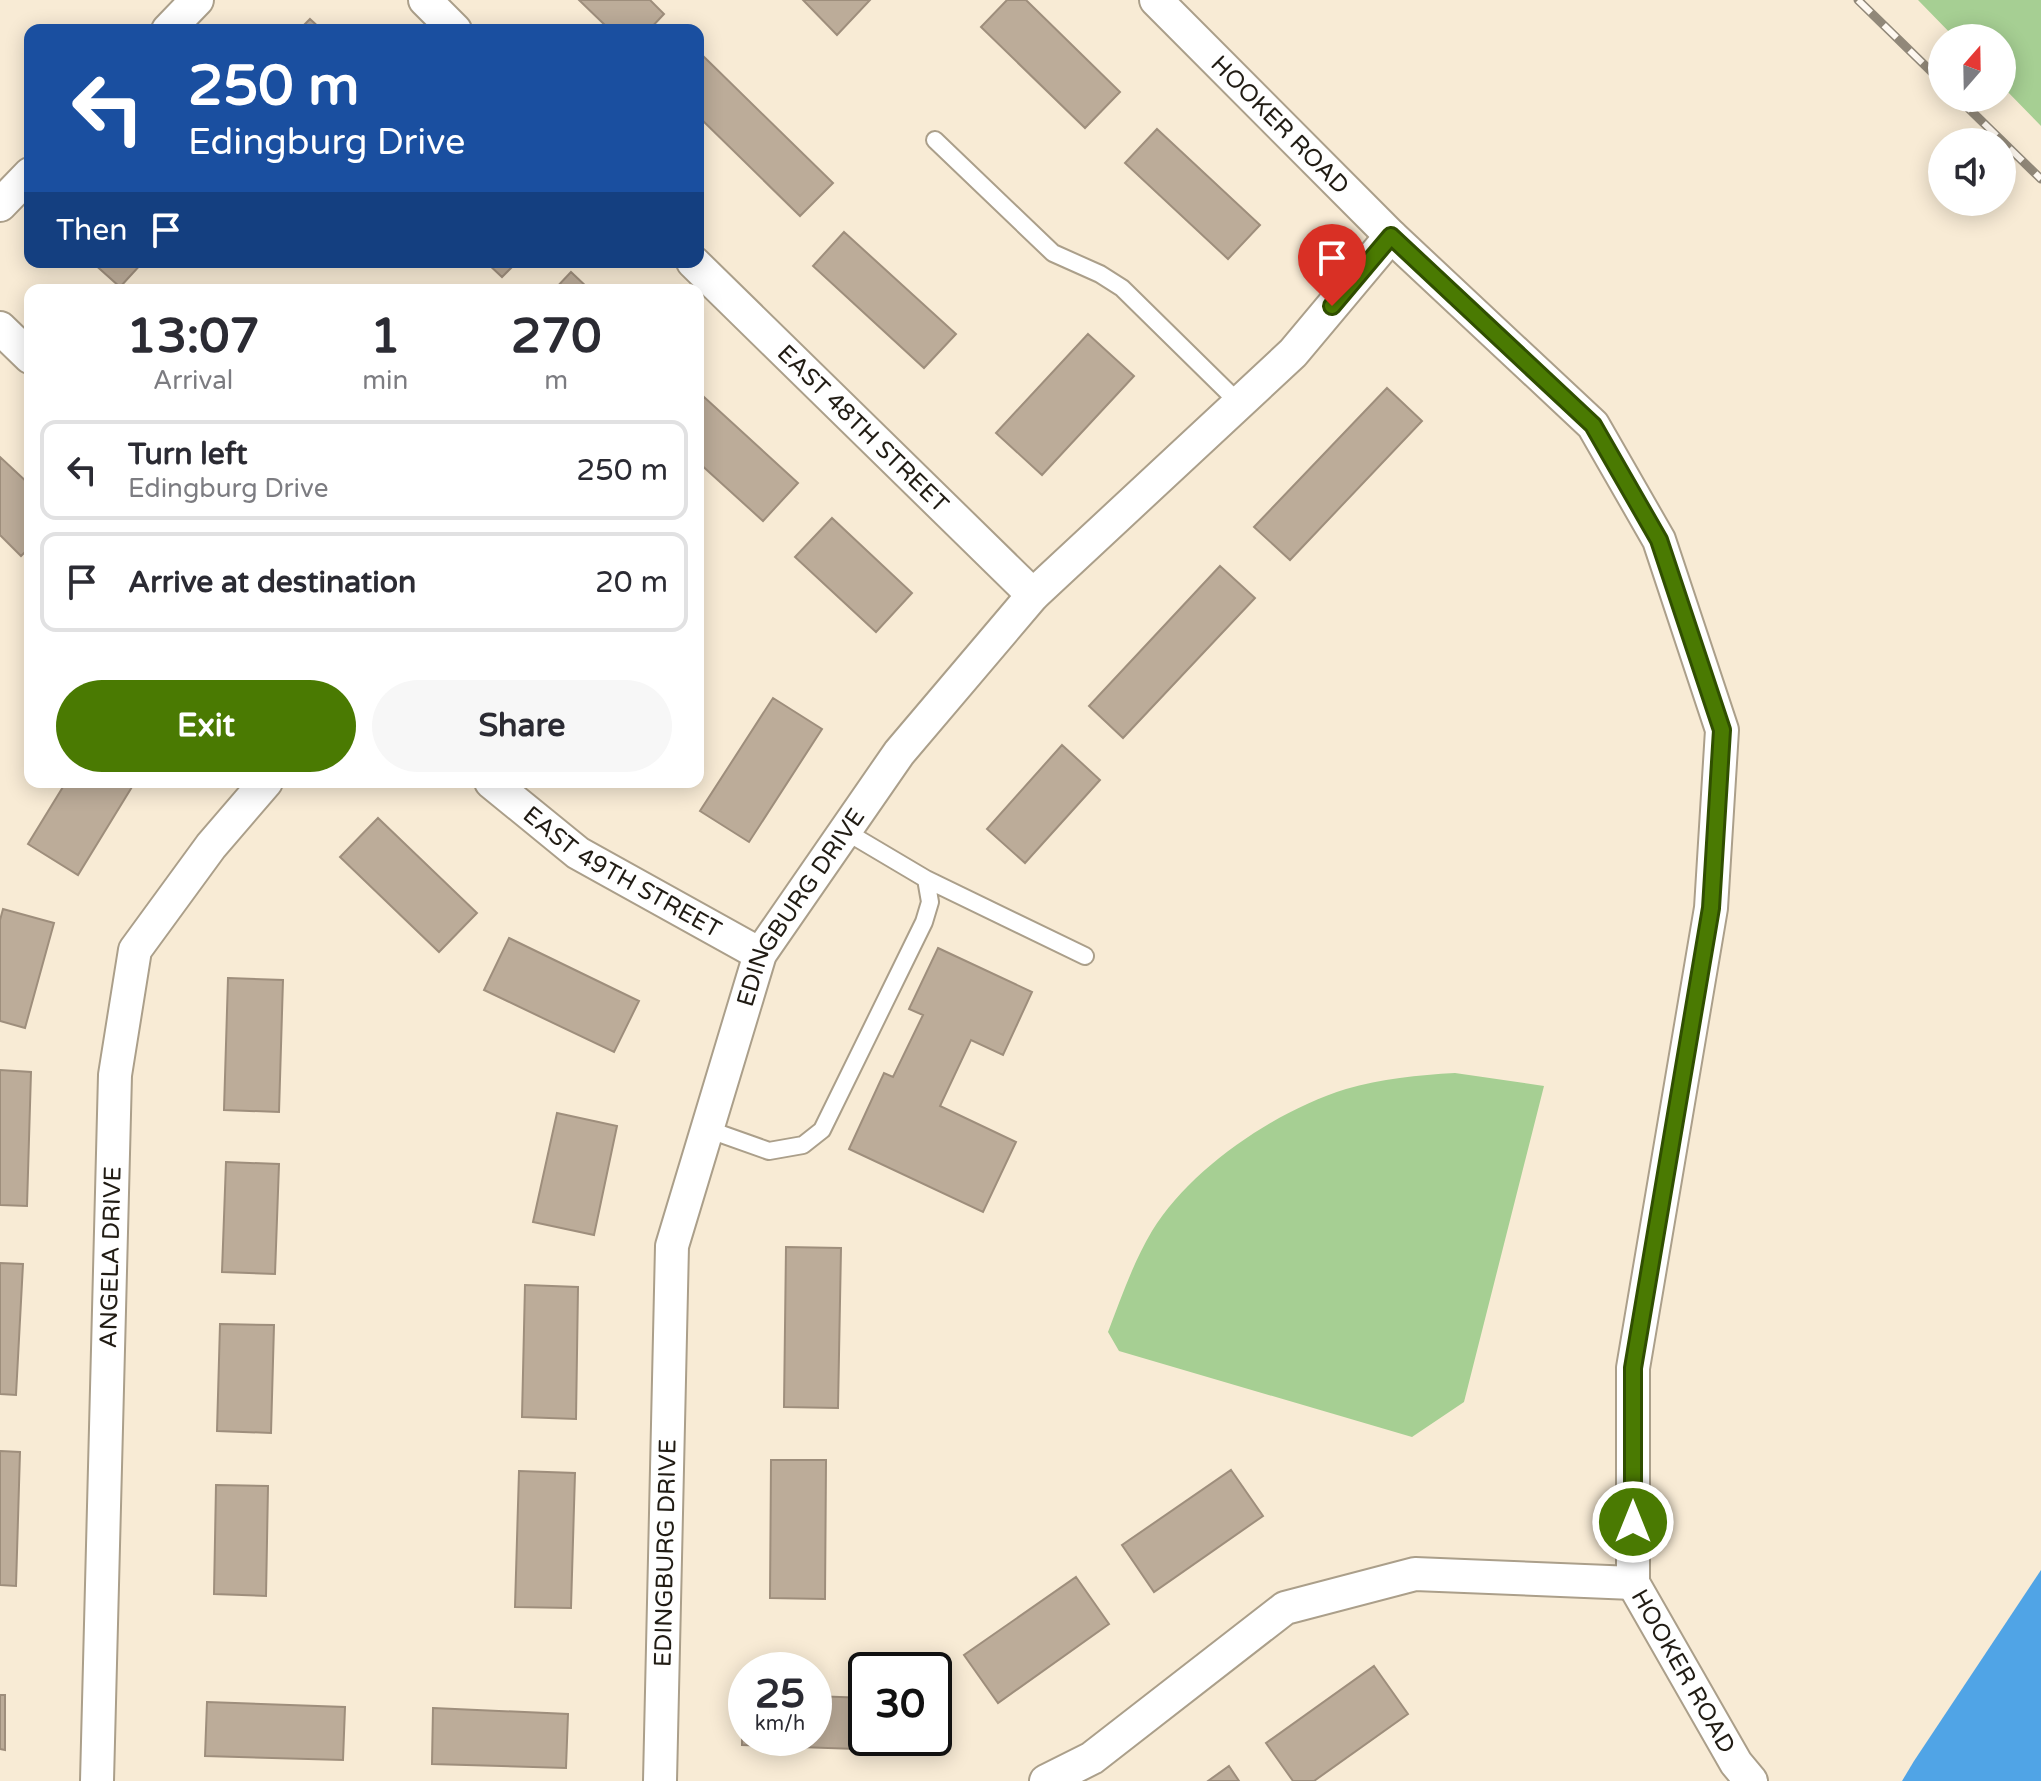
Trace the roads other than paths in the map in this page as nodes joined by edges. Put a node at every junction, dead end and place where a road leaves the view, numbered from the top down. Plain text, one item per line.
1 (197, 0) edge
2 (425, 0) edge
3 (1156, 0) edge
4 (174, 24) edge
5 (449, 24) edge
6 (935, 140) dead end
7 (24, 180) edge
8 (0, 205) edge
9 (1391, 236) junction
10 (699, 268) edge
11 (0, 328) edge
12 (24, 351) edge
13 (1239, 403) junction
14 (1033, 595) junction
15 (261, 788) edge
16 (498, 788) edge
17 (845, 831) junction
18 (926, 879) junction
19 (760, 954) junction
20 (1085, 956) dead end
21 (707, 1129) junction
22 (1633, 1583) junction
23 (97, 1781) edge
24 (660, 1781) edge
25 (1046, 1781) edge
26 (1751, 1781) edge

1 - 4 street
2 - 5 street
3 - 9 street, HOOKER ROAD
6 - 13 lane
7 - 8 street
9 - 13 street, EDINGBURG DRIVE
9 - 22 street, HOOKER ROAD
10 - 14 street, EAST 48TH STREET
11 - 12 street
13 - 14 street, EDINGBURG DRIVE
14 - 17 street, EDINGBURG DRIVE
15 - 23 street, ANGELA DRIVE
16 - 19 street, EAST 49TH STREET
17 - 18 lane
17 - 19 street, EDINGBURG DRIVE
18 - 20 lane
18 - 21 lane
19 - 21 street, EDINGBURG DRIVE
21 - 24 street, EDINGBURG DRIVE
22 - 25 street
22 - 26 street, HOOKER ROAD

